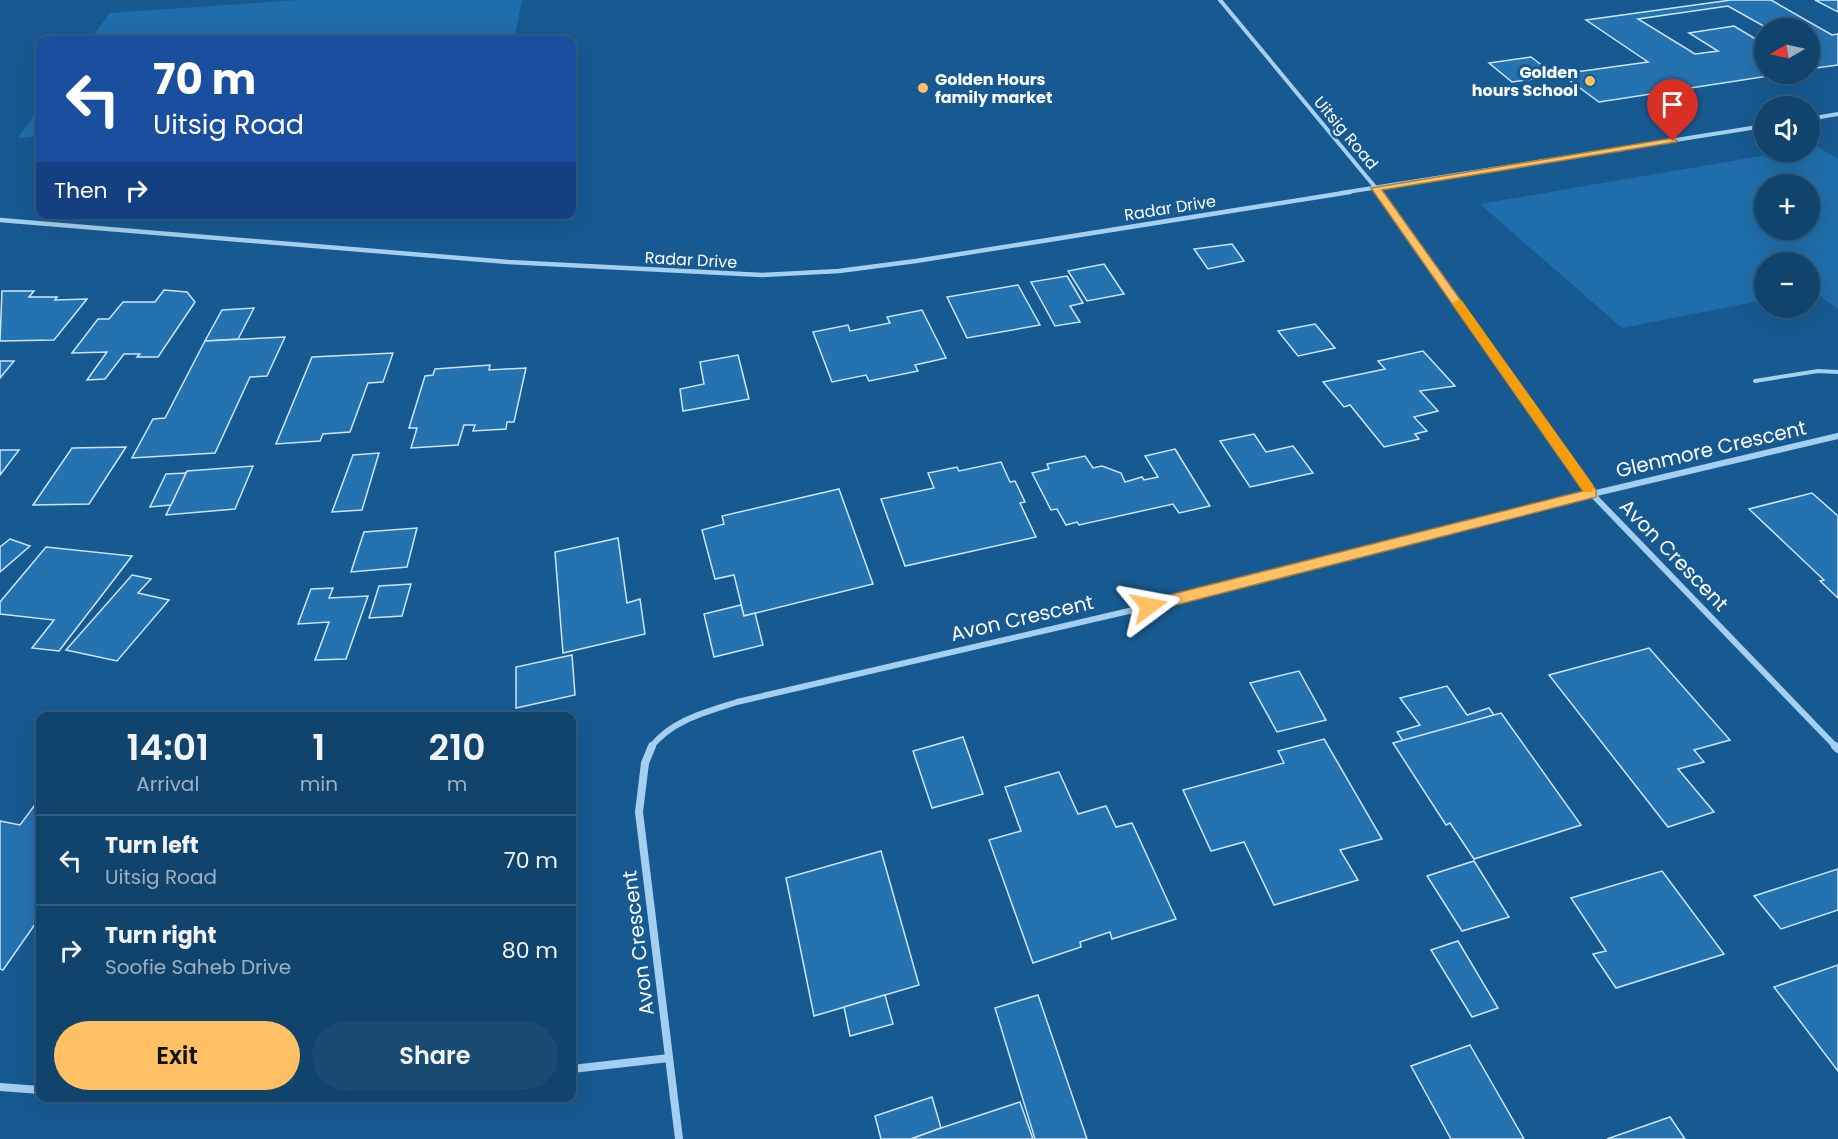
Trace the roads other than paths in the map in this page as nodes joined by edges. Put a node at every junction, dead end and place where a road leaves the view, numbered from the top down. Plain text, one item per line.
1 (1220, 0) edge
2 (1838, 114) edge
3 (1820, 117) edge
4 (1754, 128) edge
5 (1376, 188) junction
6 (0, 220) edge
7 (1838, 372) edge
8 (1755, 381) dead end
9 (1838, 436) edge
10 (1592, 494) junction
11 (1838, 749) edge
12 (669, 1058) junction
13 (576, 1069) edge
14 (0, 1087) edge
15 (36, 1090) edge
16 (679, 1139) edge

1 - 5 street, Uitsig Road
2 - 3 street
4 - 5 street, Radar Drive
5 - 6 street, Radar Drive
5 - 10 street, Uitsig Road
7 - 8 lane
9 - 10 street, Glenmore Crescent
10 - 11 street, Avon Crescent
10 - 12 street, Avon Crescent
12 - 13 street
12 - 16 street, Avon Crescent
14 - 15 street

